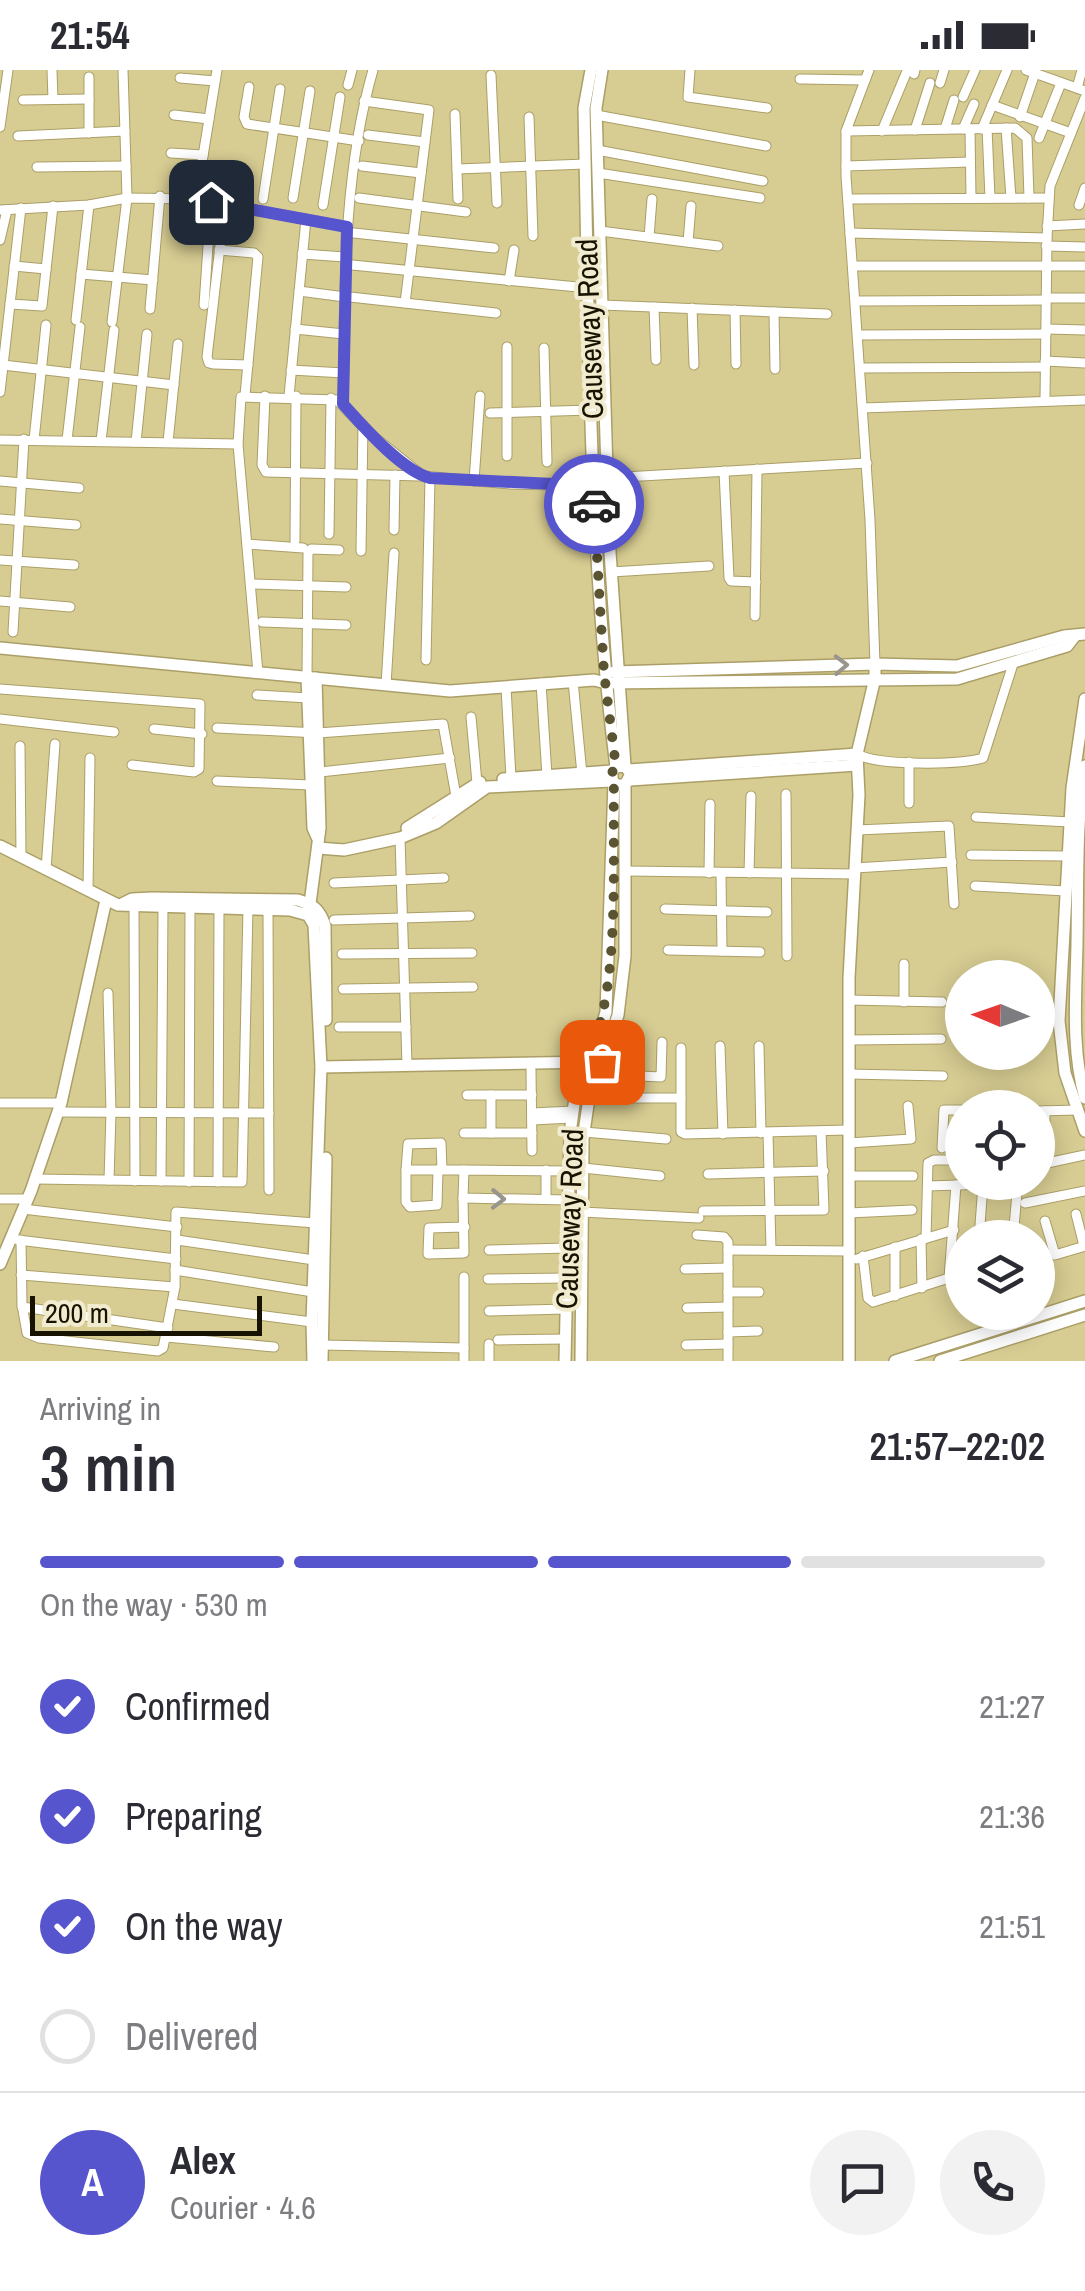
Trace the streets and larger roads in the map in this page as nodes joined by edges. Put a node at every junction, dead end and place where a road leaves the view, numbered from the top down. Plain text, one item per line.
1 (8, 70) edge
2 (52, 70) edge
3 (123, 70) edge
4 (352, 70) edge
5 (373, 70) edge
6 (591, 70) edge
7 (602, 70) edge
8 (690, 70) edge
9 (944, 70) edge
10 (976, 70) edge
11 (1007, 70) edge
12 (1082, 70) edge
13 (912, 72) edge
14 (1030, 72) edge
15 (491, 75) dead end
16 (867, 75) edge
17 (216, 76) edge
18 (1057, 77) edge
19 (90, 78) dead end
20 (180, 78) dead end
21 (800, 79) dead end
22 (348, 85) dead end
23 (249, 86) dead end
24 (280, 89) dead end
25 (310, 91) dead end
26 (1082, 92) edge
27 (340, 96) dead end
28 (89, 98) junction
29 (52, 99) junction
30 (24, 100) dead end
31 (2, 101) edge
32 (364, 101) junction
33 (974, 104) dead end
34 (992, 106) junction
35 (767, 108) dead end
36 (454, 114) dead end
37 (174, 115) dead end
38 (1021, 115) junction
39 (596, 116) junction
40 (529, 117) dead end
41 (209, 119) junction
42 (0, 123) edge
43 (1045, 124) junction
44 (274, 128) junction
45 (984, 128) junction
46 (1010, 128) junction
47 (945, 129) junction
48 (967, 129) junction
49 (882, 130) junction
50 (915, 130) junction
51 (125, 131) junction
52 (846, 131) junction
53 (303, 132) junction
54 (89, 133) junction
55 (1071, 133) junction
56 (18, 136) dead end
57 (334, 137) junction
58 (364, 138) junction
59 (1039, 138) dead end
60 (425, 142) junction
61 (766, 146) dead end
62 (597, 150) junction
63 (171, 153) dead end
64 (203, 154) junction
65 (970, 162) junction
66 (585, 164) junction
67 (37, 166) dead end
68 (126, 166) junction
69 (362, 166) dead end
70 (531, 166) junction
71 (846, 166) junction
72 (495, 168) junction
73 (457, 169) junction
74 (421, 173) junction
75 (598, 174) junction
76 (762, 181) dead end
77 (1085, 188) edge
78 (160, 196) junction
79 (126, 198) junction
80 (292, 198) dead end
81 (359, 198) dead end
82 (760, 198) dead end
83 (848, 198) junction
84 (971, 198) junction
85 (990, 198) junction
86 (1010, 198) junction
87 (1028, 198) junction
88 (1048, 198) junction
89 (196, 199) junction
90 (263, 199) dead end
91 (458, 199) dead end
92 (652, 199) dead end
93 (211, 202) junction
94 (225, 204) junction
95 (497, 204) dead end
96 (89, 205) junction
97 (54, 206) junction
98 (323, 206) dead end
99 (417, 206) junction
100 (691, 206) dead end
101 (1079, 206) dead end
102 (21, 208) junction
103 (4, 210) edge
104 (466, 212) dead end
105 (306, 219) junction
106 (1085, 224) edge
107 (351, 230) junction
108 (600, 231) junction
109 (850, 233) junction
110 (533, 236) dead end
111 (649, 237) junction
112 (1047, 237) junction
113 (413, 239) junction
114 (0, 240) edge
115 (688, 242) junction
116 (718, 246) dead end
117 (1085, 247) edge
118 (494, 248) dead end
119 (220, 250) junction
120 (514, 250) dead end
121 (302, 254) junction
122 (348, 261) junction
123 (14, 266) junction
124 (853, 266) junction
125 (1085, 266) edge
126 (1046, 268) junction
127 (46, 269) junction
128 (409, 271) junction
129 (81, 274) junction
130 (118, 277) junction
131 (153, 280) junction
132 (510, 280) junction
133 (588, 288) junction
134 (299, 291) junction
135 (348, 297) junction
136 (1085, 298) edge
137 (1046, 299) junction
138 (856, 300) junction
139 (405, 303) junction
140 (10, 304) junction
141 (204, 305) dead end
142 (602, 305) junction
143 (654, 307) junction
144 (692, 308) junction
145 (150, 309) dead end
146 (735, 310) junction
147 (774, 312) junction
148 (496, 314) dead end
149 (827, 314) dead end
150 (46, 325) dead end
151 (295, 329) junction
152 (1085, 330) edge
153 (1046, 332) junction
154 (147, 334) dead end
155 (344, 334) junction
156 (858, 335) junction
157 (178, 344) dead end
158 (507, 347) dead end
159 (544, 348) dead end
160 (656, 360) dead end
161 (1085, 363) edge
162 (3, 364) junction
163 (248, 364) junction
164 (736, 364) dead end
165 (1045, 364) junction
166 (694, 365) dead end
167 (860, 368) junction
168 (41, 369) junction
169 (774, 369) dead end
170 (291, 370) junction
171 (75, 373) junction
172 (344, 374) junction
173 (108, 377) junction
174 (142, 381) junction
175 (174, 385) junction
176 (0, 392) edge
177 (245, 395) junction
178 (265, 396) junction
179 (292, 396) junction
180 (480, 396) dead end
181 (331, 398) junction
182 (1045, 400) junction
183 (1085, 400) edge
184 (343, 404) junction
185 (863, 408) junction
186 (592, 410) junction
187 (546, 411) junction
188 (507, 413) junction
189 (490, 414) dead end
190 (362, 426) junction
191 (28, 439) junction
192 (0, 440) edge
193 (68, 440) junction
194 (101, 441) junction
195 (136, 442) junction
196 (168, 442) junction
197 (238, 444) junction
198 (507, 456) dead end
199 (547, 462) dead end
200 (866, 462) junction
201 (757, 469) junction
202 (602, 470) junction
203 (724, 471) junction
204 (297, 473) junction
205 (330, 474) junction
206 (361, 474) junction
207 (395, 475) junction
208 (426, 477) junction
209 (0, 481) edge
210 (474, 481) junction
211 (21, 483) junction
212 (79, 488) dead end
213 (598, 491) junction
214 (0, 519) edge
215 (19, 521) junction
216 (76, 525) dead end
217 (394, 530) dead end
218 (329, 534) dead end
219 (247, 544) junction
220 (339, 550) dead end
221 (360, 551) dead end
222 (394, 553) dead end
223 (0, 560) edge
224 (17, 561) junction
225 (74, 565) dead end
226 (710, 566) dead end
227 (611, 572) junction
228 (756, 582) junction
229 (250, 584) junction
230 (308, 586) junction
231 (346, 588) dead end
232 (0, 601) edge
233 (15, 602) junction
234 (70, 607) dead end
235 (755, 616) dead end
236 (262, 622) dead end
237 (308, 623) junction
238 (346, 625) dead end
239 (13, 632) dead end
240 (1079, 636) edge
241 (0, 648) edge
242 (426, 660) dead end
243 (875, 664) junction
244 (1013, 664) junction
245 (258, 672) junction
246 (312, 678) junction
247 (609, 678) junction
248 (875, 678) junction
249 (573, 680) junction
250 (541, 684) junction
251 (386, 685) junction
252 (506, 687) junction
253 (0, 688) edge
254 (257, 696) dead end
255 (308, 698) junction
256 (1085, 699) edge
257 (470, 716) dead end
258 (0, 720) edge
259 (217, 728) dead end
260 (154, 729) dead end
261 (114, 732) dead end
262 (314, 733) junction
263 (202, 734) junction
264 (56, 744) dead end
265 (20, 746) dead end
266 (90, 758) dead end
267 (450, 758) junction
268 (860, 760) junction
269 (909, 762) junction
270 (132, 765) dead end
271 (1085, 766) edge
272 (320, 772) junction
273 (582, 774) junction
274 (621, 775) junction
275 (546, 776) junction
276 (511, 778) junction
277 (217, 781) dead end
278 (477, 783) junction
279 (310, 785) junction
280 (786, 794) dead end
281 (456, 796) junction
282 (751, 796) dead end
283 (909, 803) dead end
284 (710, 804) dead end
285 (976, 817) dead end
286 (1070, 822) junction
287 (857, 830) junction
288 (400, 838) junction
289 (318, 842) junction
290 (0, 846) edge
291 (336, 847) junction
292 (971, 855) dead end
293 (21, 856) junction
294 (1068, 856) junction
295 (952, 862) junction
296 (46, 869) junction
297 (627, 871) junction
298 (855, 871) junction
299 (709, 872) junction
300 (721, 873) junction
301 (749, 873) junction
302 (787, 874) junction
303 (444, 878) dead end
304 (401, 880) junction
305 (334, 883) dead end
306 (975, 886) dead end
307 (88, 890) junction
308 (1066, 892) junction
309 (112, 902) junction
310 (954, 904) dead end
311 (134, 907) junction
312 (164, 907) junction
313 (190, 908) junction
314 (219, 908) junction
315 (248, 908) junction
316 (665, 909) dead end
317 (268, 910) junction
318 (310, 910) junction
319 (767, 912) dead end
320 (722, 913) junction
321 (470, 916) dead end
322 (402, 918) junction
323 (334, 920) dead end
324 (668, 950) dead end
325 (722, 951) junction
326 (760, 952) dead end
327 (472, 953) dead end
328 (342, 954) dead end
329 (404, 954) junction
330 (787, 956) dead end
331 (904, 964) dead end
332 (473, 987) dead end
333 (404, 988) junction
334 (343, 989) dead end
335 (108, 993) dead end
336 (849, 1000) junction
337 (904, 1002) junction
338 (942, 1002) dead end
339 (339, 1027) dead end
340 (406, 1027) junction
341 (1075, 1032) junction
342 (1060, 1035) junction
343 (941, 1039) dead end
344 (849, 1040) junction
345 (662, 1042) dead end
346 (720, 1046) dead end
347 (759, 1046) dead end
348 (681, 1048) dead end
349 (585, 1062) junction
350 (407, 1065) junction
351 (324, 1067) junction
352 (600, 1068) junction
353 (532, 1070) dead end
354 (850, 1074) junction
355 (943, 1076) dead end
356 (466, 1095) dead end
357 (491, 1095) junction
358 (532, 1095) junction
359 (589, 1098) junction
360 (681, 1098) junction
361 (1085, 1098) edge
362 (0, 1103) edge
363 (908, 1106) dead end
364 (59, 1108) junction
365 (945, 1110) edge
366 (1078, 1110) junction
367 (1055, 1111) edge
368 (112, 1112) junction
369 (135, 1112) junction
370 (162, 1113) junction
371 (188, 1113) junction
372 (218, 1113) junction
373 (244, 1113) junction
374 (268, 1114) junction
375 (572, 1115) junction
376 (532, 1116) junction
377 (821, 1131) junction
378 (1085, 1131) edge
379 (584, 1132) junction
380 (464, 1133) dead end
381 (491, 1133) junction
382 (532, 1133) junction
383 (764, 1133) junction
384 (724, 1134) junction
385 (850, 1136) junction
386 (666, 1139) dead end
387 (942, 1148) dead end
388 (532, 1151) dead end
389 (1085, 1154) edge
390 (945, 1161) edge
391 (1055, 1161) edge
392 (583, 1168) junction
393 (406, 1170) junction
394 (440, 1170) junction
395 (464, 1170) junction
396 (546, 1170) junction
397 (569, 1170) junction
398 (824, 1171) junction
399 (770, 1172) junction
400 (708, 1174) dead end
401 (660, 1176) dead end
402 (850, 1176) junction
403 (913, 1176) dead end
404 (35, 1179) junction
405 (109, 1180) junction
406 (136, 1181) junction
407 (160, 1181) junction
408 (189, 1182) junction
409 (218, 1182) junction
410 (928, 1186) junction
411 (945, 1186) edge
412 (269, 1190) dead end
413 (1085, 1191) edge
414 (463, 1198) junction
415 (0, 1199) edge
416 (546, 1200) junction
417 (568, 1200) junction
418 (1025, 1203) dead end
419 (25, 1204) junction
420 (772, 1210) junction
421 (912, 1210) dead end
422 (582, 1212) junction
423 (850, 1212) junction
424 (1076, 1214) dead end
425 (316, 1224) junction
426 (177, 1226) junction
427 (465, 1227) junction
428 (945, 1233) edge
429 (697, 1234) dead end
430 (16, 1239) junction
431 (924, 1239) junction
432 (177, 1240) junction
433 (1084, 1246) edge
434 (895, 1247) junction
435 (568, 1248) junction
436 (489, 1250) dead end
437 (728, 1250) junction
438 (771, 1250) junction
439 (1055, 1252) edge
440 (854, 1256) junction
441 (314, 1260) junction
442 (0, 1264) edge
443 (175, 1265) junction
444 (728, 1268) junction
445 (685, 1269) dead end
446 (21, 1275) junction
447 (464, 1277) dead end
448 (567, 1278) junction
449 (945, 1279) edge
450 (488, 1280) dead end
451 (174, 1288) junction
452 (922, 1288) junction
453 (313, 1292) junction
454 (728, 1292) junction
455 (758, 1292) dead end
456 (895, 1296) junction
457 (1085, 1301) edge
458 (173, 1304) junction
459 (22, 1307) junction
460 (728, 1307) junction
461 (687, 1308) dead end
462 (566, 1309) junction
463 (489, 1311) dead end
464 (1085, 1315) edge
465 (312, 1322) junction
466 (758, 1331) dead end
467 (167, 1332) junction
468 (728, 1332) junction
469 (566, 1339) junction
470 (728, 1344) junction
471 (322, 1345) junction
472 (686, 1345) dead end
473 (274, 1346) dead end
474 (368, 1346) junction
475 (464, 1348) junction
476 (401, 1349) junction
477 (313, 1361) edge
478 (322, 1361) edge
479 (368, 1361) edge
480 (401, 1361) edge
481 (464, 1361) edge
482 (489, 1361) edge
483 (566, 1361) edge
484 (581, 1361) edge
485 (728, 1361) edge
486 (850, 1361) edge
487 (895, 1361) edge
488 (940, 1361) edge

1 - 31 street
2 - 29 street
3 - 51 street
4 - 22 street
5 - 32 street
6 - 66 street, Causeway Road
7 - 39 street, Causeway Road
8 - 35 street
9 - 50 street
10 - 47 street
11 - 34 street
12 - 26 street
13 - 49 street
14 - 18 street
14 - 38 street
15 - 72 street
16 - 21 street
16 - 52 street
17 - 20 street
17 - 41 street
18 - 26 street
18 - 43 street
19 - 28 street
23 - 44 street
24 - 44 street
25 - 53 street
26 - 55 street
27 - 57 street
28 - 29 street
28 - 54 street
29 - 30 street
31 - 42 street
32 - 58 street
32 - 60 street
33 - 48 street
34 - 38 street
34 - 45 street
36 - 73 street
37 - 41 street
38 - 43 street
38 - 46 street
39 - 61 street
39 - 62 street, Causeway Road
40 - 70 street
41 - 64 street
43 - 55 street
43 - 59 street
44 - 53 street
44 - 90 street
45 - 46 street
45 - 48 street
45 - 85 street
46 - 86 street
46 - 87 street
47 - 48 street
47 - 50 street
48 - 65 street
49 - 50 street
49 - 52 street
51 - 54 street
51 - 68 street
52 - 71 street
53 - 57 street
53 - 80 street
54 - 56 street
55 - 88 street
57 - 58 street
57 - 98 street
58 - 60 street
58 - 107 street
60 - 74 street
62 - 75 street, Causeway Road
62 - 76 street
63 - 64 street
64 - 89 street
65 - 71 street
65 - 84 street
66 - 70 street
66 - 133 street, Causeway Road
67 - 68 street
68 - 79 street
69 - 74 street
70 - 72 street
70 - 110 street
71 - 83 street
72 - 73 street
72 - 95 street
73 - 91 street
74 - 99 street
75 - 82 street
75 - 108 street, Causeway Road
77 - 101 street
78 - 79 street
78 - 89 street
78 - 131 street
79 - 96 street
79 - 130 street
81 - 99 street
83 - 84 street
83 - 109 street
84 - 85 street
85 - 86 street
86 - 87 street
87 - 88 street
88 - 112 street
89 - 93 street
92 - 111 street
93 - 94 street
93 - 141 street
94 - 105 street
94 - 119 street
96 - 97 street
96 - 129 street
97 - 102 street
97 - 127 street
99 - 104 street
99 - 113 street
100 - 115 street
102 - 103 street
102 - 123 street
103 - 114 street
105 - 107 street
105 - 121 street
106 - 112 street
107 - 113 street
107 - 122 street
108 - 111 street
108 - 142 street, Causeway Road
109 - 112 street
109 - 124 street
111 - 115 street
112 - 117 street
112 - 126 street
113 - 118 street
113 - 128 street
115 - 116 street
119 - 163 street
119 - 163 street
120 - 132 street
121 - 122 street
121 - 134 street
122 - 128 street
122 - 135 street
123 - 127 street
123 - 140 street
124 - 126 street
124 - 138 street
125 - 126 street
126 - 137 street
127 - 140 street
128 - 132 street
128 - 139 street
129 - 130 street
129 - 171 street
130 - 131 street
130 - 173 street
131 - 145 street
132 - 133 street
133 - 186 street, Causeway Road
134 - 135 street
134 - 151 street
135 - 139 street
135 - 155 street
136 - 137 street
137 - 138 street
137 - 153 street
138 - 156 street
139 - 148 street
140 - 162 street
142 - 143 street
142 - 202 street, Causeway Road
143 - 144 street
143 - 160 street
144 - 146 street
144 - 166 street
146 - 147 street
146 - 164 street
147 - 149 street
147 - 169 street
150 - 168 street
151 - 155 street
151 - 170 street
152 - 153 street
153 - 156 street
153 - 165 street
154 - 174 street
155 - 172 street
156 - 167 street
157 - 175 street
158 - 188 street
159 - 187 street
161 - 165 street
162 - 168 street
162 - 176 street
163 - 177 street
165 - 167 street
165 - 182 street
167 - 185 street
168 - 171 street
168 - 191 street
170 - 172 street
170 - 179 street
171 - 173 street
171 - 193 street
172 - 184 street
173 - 174 street
173 - 194 street
174 - 175 street
174 - 195 street
175 - 196 street
177 - 178 street
177 - 197 street
178 - 179 street
178 - 204 street
179 - 181 street
179 - 204 street
180 - 210 street
181 - 184 street
181 - 205 street
182 - 183 street
182 - 185 street
184 - 190 street
185 - 200 street
186 - 187 street
186 - 202 street, Causeway Road
187 - 188 street
187 - 199 street
188 - 189 street
188 - 198 street
190 - 206 street
190 - 208 street
191 - 192 street
191 - 193 street
191 - 211 street
193 - 194 street
194 - 195 street
195 - 196 street
196 - 197 street
197 - 219 street
200 - 201 street
200 - 243 street
201 - 203 street
201 - 228 street
202 - 203 street
202 - 213 street, Causeway Road
203 - 228 street
204 - 205 street
204 - 219 street
205 - 206 street
205 - 218 street
206 - 207 street
206 - 221 street
207 - 208 street
207 - 217 street
208 - 210 street
208 - 242 street
209 - 211 street
210 - 213 street
211 - 212 street
211 - 215 street
213 - 227 street, Causeway Road
213 - 247 street, Causeway Road
214 - 215 street
215 - 216 street
215 - 224 street
219 - 229 street
220 - 230 street
222 - 251 street
223 - 224 street
224 - 225 street
224 - 233 street
226 - 227 street
227 - 247 street, Causeway Road
228 - 235 street
229 - 230 street
229 - 245 street
230 - 231 street
230 - 237 street
232 - 233 street
233 - 234 street
233 - 239 street
236 - 237 street
237 - 238 street
237 - 246 street
240 - 243 street
240 - 244 street
241 - 245 street
247 -> 243 street
243 - 248 street
244 - 248 street
244 - 269 street
245 - 246 street
246 - 251 street
246 - 255 street
246 - 262 street
247 - 248 street
247 - 249 street
247 - 274 street, Causeway Road
248 - 268 street
249 - 250 street
249 - 273 street
250 - 252 street
250 - 275 street
251 - 252 street
252 - 276 street
253 - 263 street
254 - 255 street
255 - 262 street
256 - 286 street
257 - 278 street
258 - 261 street
259 - 262 street
260 - 263 street
262 - 267 street
262 - 272 street
262 - 279 street
263 - 270 street
264 - 296 street
265 - 293 street
266 - 307 street
267 - 272 street
267 - 281 street
268 - 269 street
268 - 274 street
268 - 287 street
269 - 283 street
271 - 341 street
272 - 289 street
273 - 274 street
273 - 275 street
274 - 288 street
274 - 297 street, Causeway Road
274 - 349 street, Causeway Road
275 - 276 street
276 - 278 street
277 - 279 street
278 - 281 street
279 - 289 street
280 - 302 street
281 - 291 street
282 - 301 street
284 - 299 street
285 - 286 street
286 - 294 street
287 - 295 street
287 - 298 street
288 - 291 street
288 - 304 street
289 - 291 street
289 - 318 street
290 - 293 street
292 - 294 street
293 - 296 street
294 - 308 street
295 - 298 street
295 - 310 street
296 - 307 street
297 - 299 street
297 - 352 street, Causeway Road
298 - 302 street
298 - 336 street
299 - 300 street
300 - 301 street
300 - 320 street
301 - 302 street
302 - 330 street
303 - 304 street
304 - 305 street
304 - 322 street
306 - 308 street
307 - 309 street
308 - 342 street
309 - 311 street
309 - 318 street
309 - 364 street
311 - 312 street
311 - 369 street
312 - 313 street
312 - 370 street
313 - 314 street
313 - 371 street
314 - 315 street
314 - 372 street
315 - 317 street
315 - 373 street
316 - 320 street
317 - 318 street
317 - 374 street
318 - 351 street
319 - 320 street
320 - 325 street
321 - 322 street
322 - 323 street
322 - 329 street
324 - 325 street
325 - 326 street
327 - 329 street
328 - 329 street
329 - 333 street
331 - 337 street
332 - 333 street
333 - 334 street
333 - 340 street
335 - 368 street
336 - 337 street
336 - 344 street
337 - 338 street
339 - 340 street
340 - 350 street
341 - 342 street
341 - 361 street
342 - 366 street
343 - 344 street
344 - 354 street
345 - 352 street
346 - 384 street
347 - 383 street
348 - 360 street
349 - 350 street
349 - 352 street
349 - 375 street, Causeway Road
350 - 351 street
351 - 425 street
351 - 471 street
352 - 359 street, Causeway Road
353 - 358 street
354 - 355 street
354 - 385 street
356 - 357 street
357 - 358 street
357 - 381 street
358 - 376 street
359 - 360 street
359 - 379 street, Causeway Road
360 - 384 street
362 - 364 street
363 - 385 street
364 - 368 street
364 - 404 street
365 - 387 street
366 - 367 street
366 - 378 street
368 - 369 street
368 - 405 street
369 - 370 street
369 - 406 street
370 - 371 street
370 - 407 street
371 - 372 street
371 - 408 street
372 - 373 street
372 - 409 street
373 - 374 street
373 - 409 street
374 - 412 street
375 - 376 street
375 - 397 street, Causeway Road
376 - 382 street
377 - 383 street
377 - 385 street
377 - 398 street
379 - 386 street
379 - 392 street, Causeway Road
380 - 381 street
381 - 382 street
382 - 388 street
383 - 384 street
383 - 399 street
385 - 402 street
389 - 391 street
390 - 410 street
392 - 401 street
392 - 422 street, Causeway Road
393 - 394 street
393 - 394 street
393 - 394 street
394 - 395 street
395 - 396 street
395 - 414 street
396 - 397 street
396 - 416 street
397 - 417 street, Causeway Road
398 - 399 street
398 - 420 street
399 - 400 street
399 - 420 street
402 - 403 street
402 - 423 street
404 - 405 street
404 - 419 street
405 - 406 street
406 - 407 street
407 - 408 street
408 - 409 street
410 - 411 street
410 - 431 street
413 - 418 street
414 -> 416 street
414 - 427 street
415 - 419 street
416 - 417 street
417 - 435 street, Causeway Road
419 - 426 street
419 - 430 street
420 - 422 street
420 - 438 street
421 - 423 street
422 - 484 street, Causeway Road
423 - 440 street
424 - 433 street
425 - 426 street
425 - 441 street
426 - 432 street
427 - 427 street
428 - 431 street
429 - 437 street
430 - 442 street
430 - 443 street
430 - 446 street
431 - 434 street
431 - 452 street
432 - 441 street
432 - 443 street
433 - 439 street
434 - 440 street
434 - 456 street
435 - 436 street
435 - 448 street, Causeway Road
437 - 438 street
437 - 444 street
438 - 440 street
440 - 456 street
440 - 486 street
441 - 453 street
443 - 451 street
443 - 453 street
444 - 445 street
444 - 454 street
446 - 451 street
446 - 459 street
447 - 475 street
448 - 450 street
448 - 462 street, Causeway Road
449 - 452 street
451 - 458 street
452 - 456 street
453 - 465 street
454 - 455 street
454 - 460 street
457 - 487 street
458 - 465 street
458 - 467 street
459 - 467 street
459 - 467 street
460 - 461 street
460 - 468 street
462 - 463 street
462 - 469 street, Causeway Road
464 - 488 street
465 - 477 street
466 - 468 street
467 - 473 street
468 - 470 street
469 - 482 street
469 - 483 street, Causeway Road
470 - 472 street
470 - 485 street
471 - 474 street
471 - 478 street
474 - 476 street
474 - 479 street
475 - 476 street
475 - 481 street
476 - 480 street

